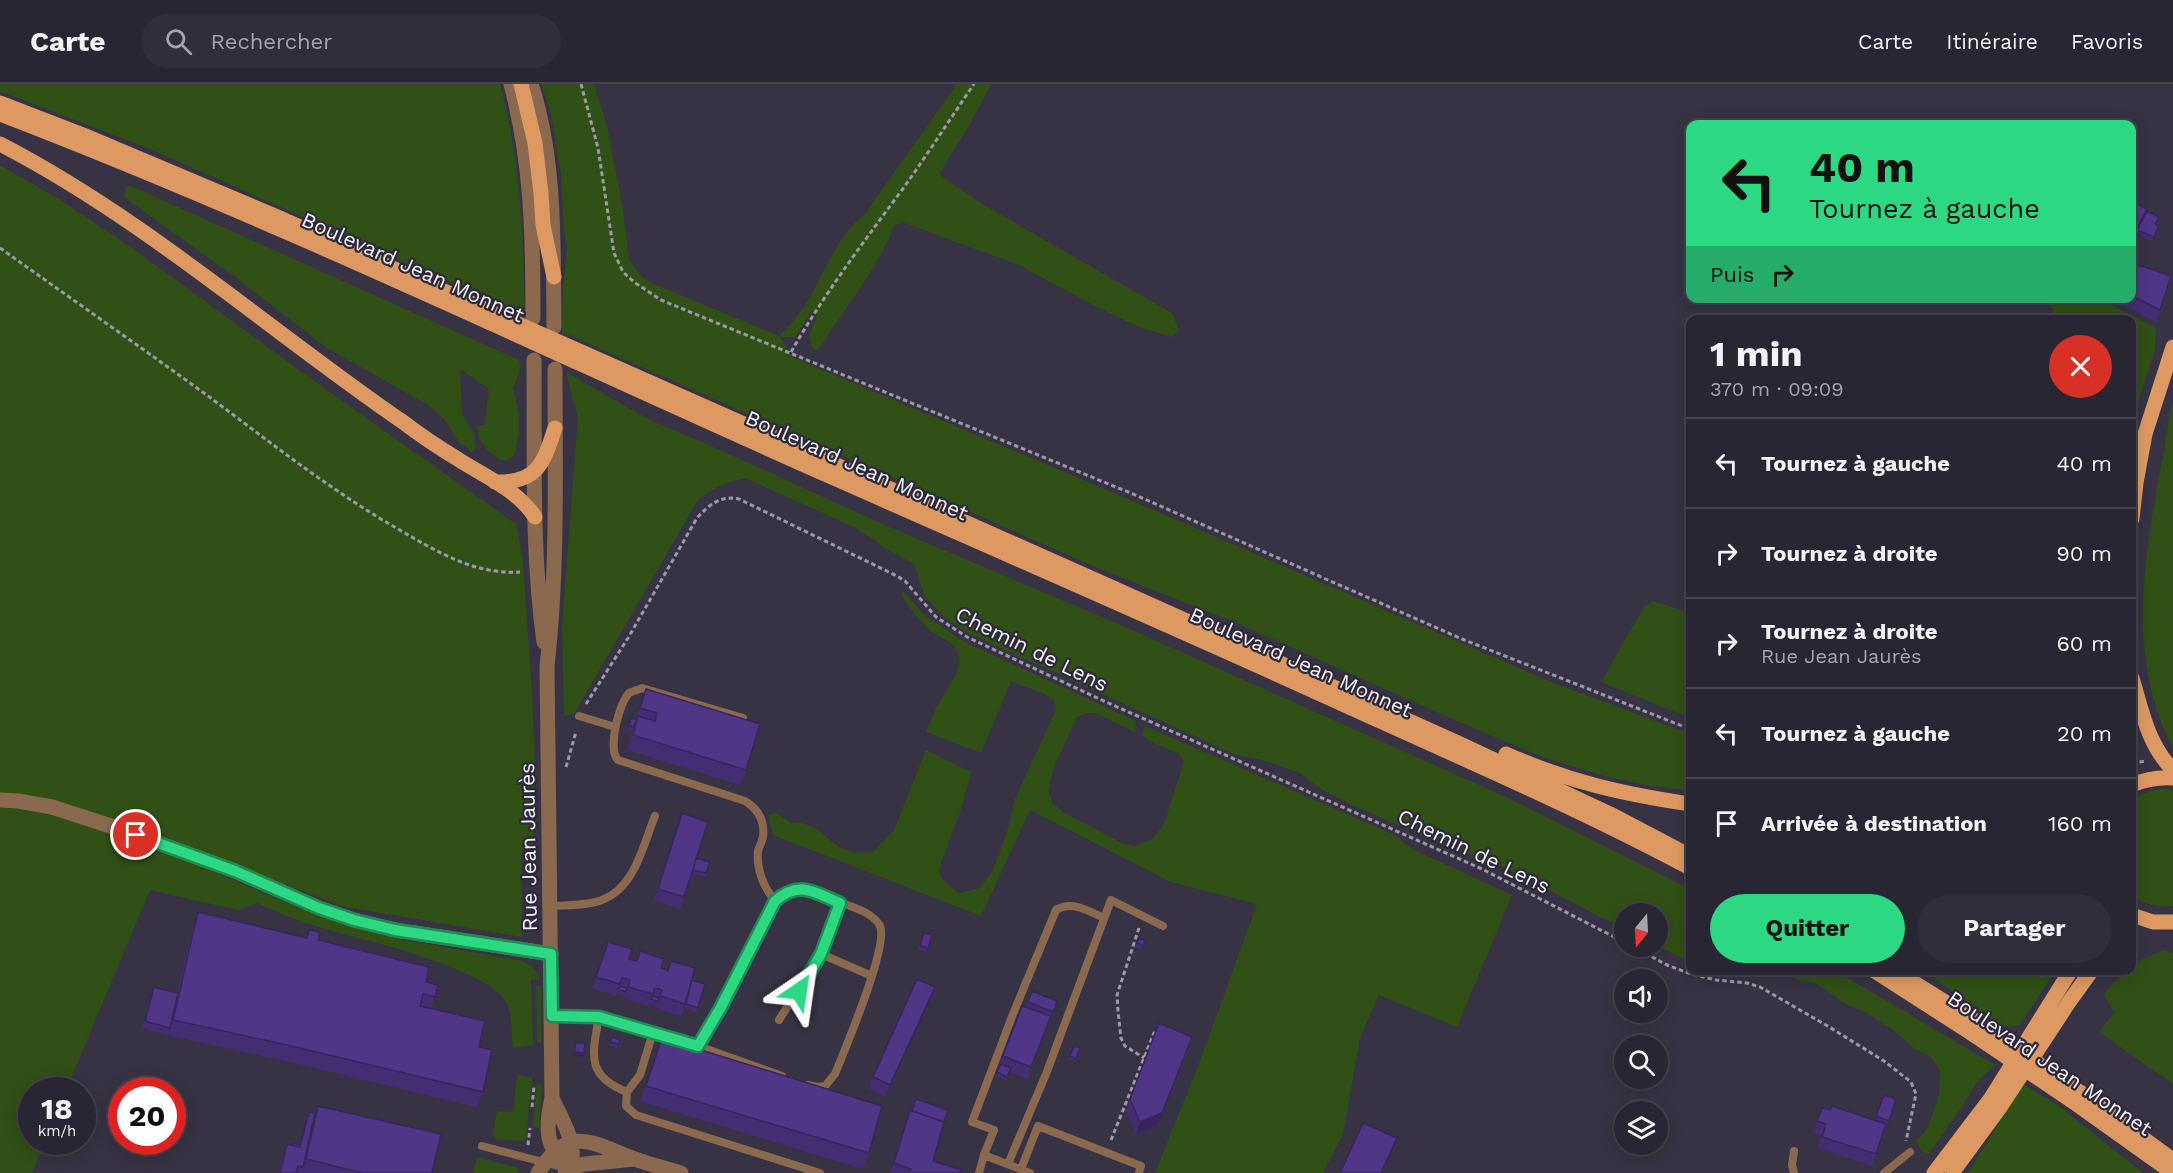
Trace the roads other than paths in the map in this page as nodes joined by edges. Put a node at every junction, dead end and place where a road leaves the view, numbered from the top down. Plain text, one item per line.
1 (511, 84) edge
2 (521, 84) edge
3 (531, 84) edge
4 (0, 103) edge
5 (0, 114) edge
6 (0, 144) edge
7 (554, 277) junction
8 (533, 318) dead end
9 (554, 327) dead end
10 (2173, 347) edge
11 (534, 360) dead end
12 (555, 369) dead end
13 (555, 428) junction
14 (535, 471) junction
15 (495, 482) junction
16 (2136, 483) edge
17 (535, 517) junction
18 (1109, 586) junction
19 (547, 666) junction
20 (2136, 691) edge
21 (579, 716) road end
22 (743, 718) edge
23 (615, 727) junction
24 (2173, 770) edge
25 (2173, 778) edge
26 (2136, 784) edge
27 (0, 800) edge
28 (1686, 803) edge
29 (656, 816) dead end
30 (1686, 854) edge
31 (1686, 866) edge
32 (775, 901) junction
33 (840, 903) junction
34 (551, 906) junction
35 (2136, 916) edge
36 (1104, 918) junction
37 (2153, 922) junction
38 (2173, 922) edge
39 (1163, 926) dead end
40 (2136, 929) edge
41 (551, 954) junction
42 (821, 954) junction
43 (1882, 975) edge
44 (1901, 975) edge
45 (2069, 975) edge
46 (2088, 975) edge
47 (872, 976) junction
48 (552, 1016) junction
49 (599, 1017) junction
50 (779, 1020) dead end
51 (1975, 1028) junction
52 (653, 1032) junction
53 (698, 1046) junction
54 (791, 1079) edge
55 (802, 1083) edge
56 (627, 1092) junction
57 (2076, 1097) junction
58 (552, 1098) junction
59 (575, 1137) junction
60 (482, 1146) dead end
61 (1794, 1151) dead end
62 (1910, 1152) road end
63 (984, 1155) junction
64 (634, 1159) junction
65 (2173, 1160) edge
66 (545, 1163) edge
67 (1008, 1164) junction
68 (567, 1171) edge
69 (1025, 1171) edge
70 (681, 1173) edge
71 (820, 1173) edge
72 (979, 1173) edge
73 (1139, 1173) edge
74 (1794, 1173) edge
75 (1884, 1173) edge
76 (1934, 1173) edge
77 (1952, 1173) edge
78 (2172, 1173) edge

1 - 8 street
2 - 7 main road
3 - 7 street
4 - 18 main road, Boulevard Jean Monnet
5 - 31 main road, Boulevard Jean Monnet
6 - 15 main road
7 - 9 street
10 - 16 main road
11 - 14 street, Rue Jean Jaurès
12 - 13 street, Rue Jean Jaurès
13 - 14 main road
13 - 19 street, Rue Jean Jaurès
14 - 15 main road
14 - 17 street, Rue Jean Jaurès
15 - 17 main road
17 - 19 street, Rue Jean Jaurès
18 - 28 main road
18 - 30 main road, Boulevard Jean Monnet
19 - 34 street, Rue Jean Jaurès
20 - 24 main road
21 - 23 lane
22 - 23 lane
23 - 32 lane
25 - 26 main road
27 - 41 street
29 - 34 lane
32 - 33 lane
32 - 53 lane
33 - 42 lane
33 - 47 lane
34 - 41 street, Rue Jean Jaurès
35 - 37 main road
36 - 39 lane
36 - 63 lane
36 - 67 lane
37 - 38 main road
37 - 40 main road
41 - 48 street, Rue Jean Jaurès
42 - 47 lane
42 - 50 lane
43 - 51 main road, Boulevard Jean Monnet
44 - 51 main road, Boulevard Jean Monnet
45 - 76 main road
46 - 77 main road
47 - 55 lane
48 - 49 lane
48 - 58 street, Rue Jean Jaurès
49 - 52 lane
49 - 56 lane
51 - 57 main road, Boulevard Jean Monnet, bridge
52 - 53 lane
52 - 56 lane
53 - 54 lane
56 - 71 lane
57 - 65 main road, Boulevard Jean Monnet
57 - 78 main road, Boulevard Jean Monnet
58 - 59 street, Rue Jean Jaurès
58 - 66 street, Rue Jean Jaurès
59 - 64 street
59 - 66 street
59 - 68 street
60 - 66 lane
61 - 74 lane
62 - 75 lane
63 - 67 lane
63 - 72 lane
64 - 68 street
64 - 70 street
66 - 68 street
67 - 69 lane
69 - 73 lane

